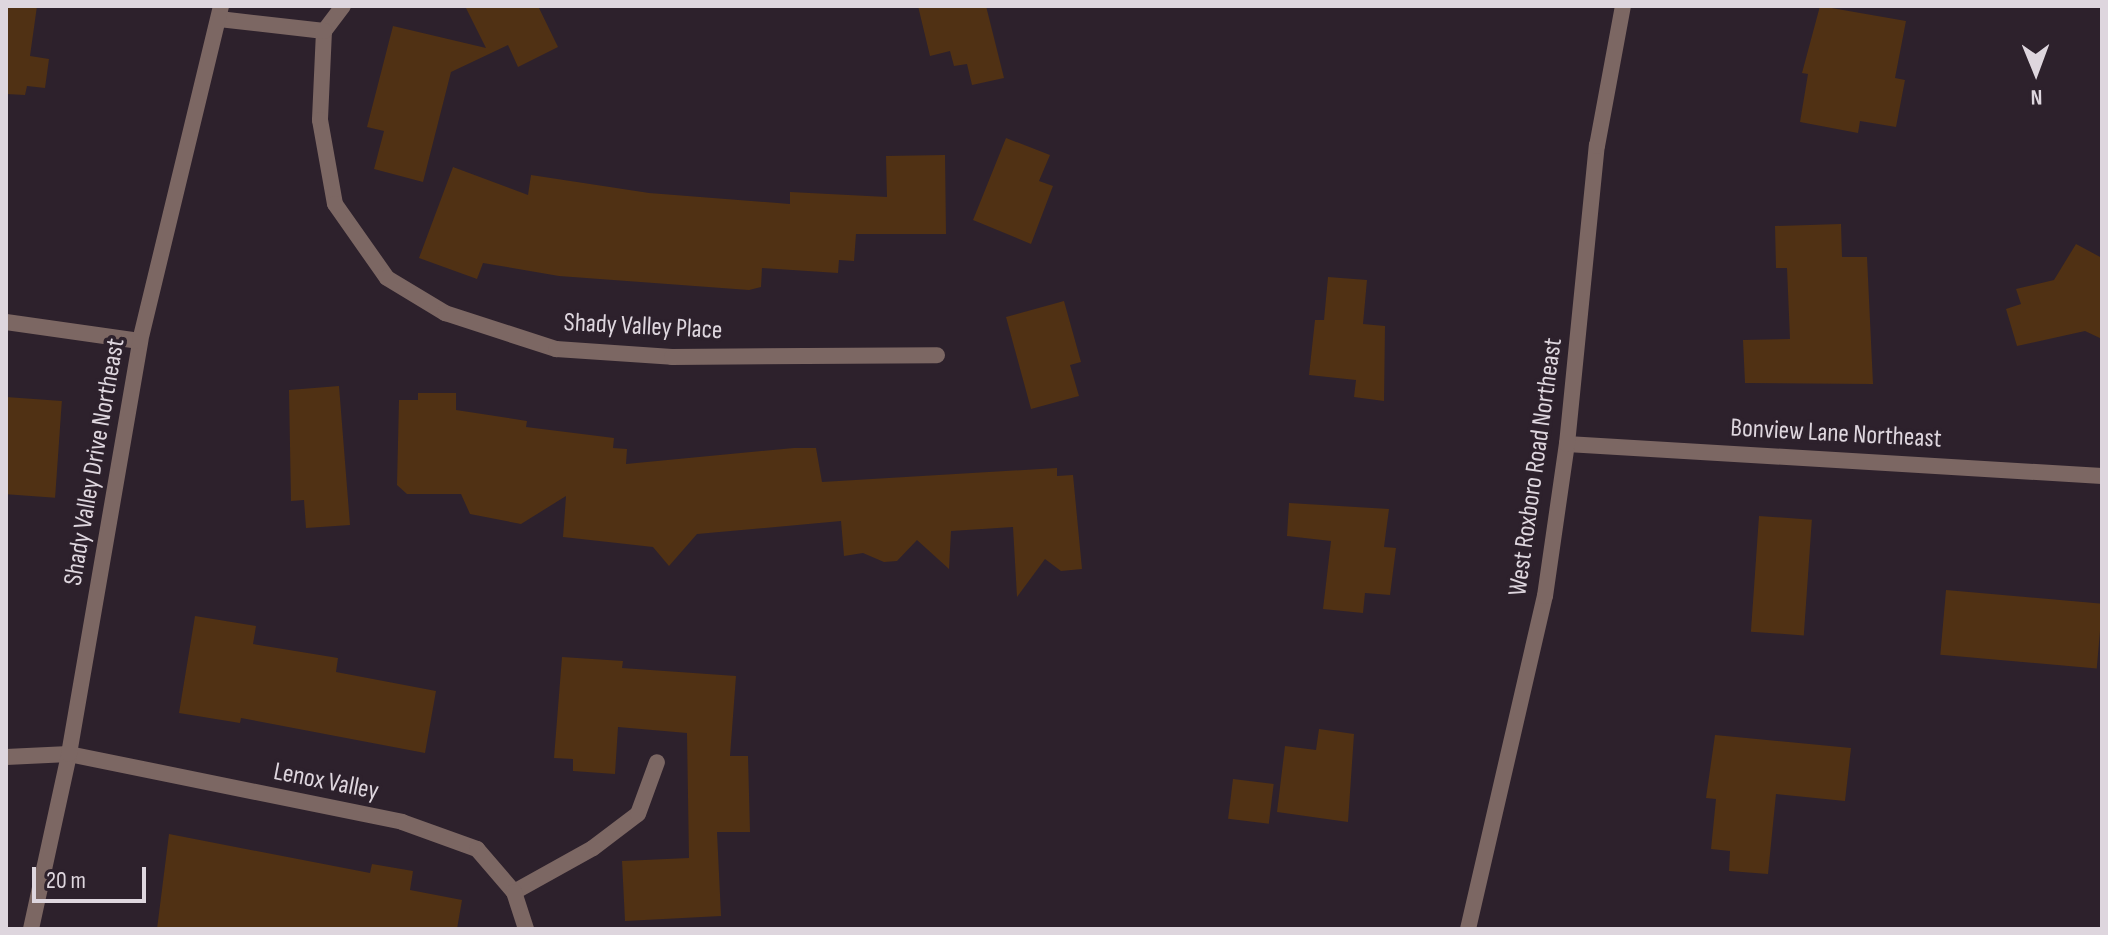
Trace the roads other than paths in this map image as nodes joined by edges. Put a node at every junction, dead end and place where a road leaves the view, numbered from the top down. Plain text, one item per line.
1 (343, 6) edge
2 (1623, 6) edge
3 (220, 13) edge
4 (324, 31) junction
5 (6, 322) edge
6 (140, 341) junction
7 (937, 355) dead end
8 (1567, 444) junction
9 (2102, 476) edge
10 (69, 754) junction
11 (6, 757) edge
12 (657, 762) dead end
13 (514, 892) junction
14 (31, 929) edge
15 (526, 929) edge
16 (1468, 929) edge

1 - 4 street
2 - 8 street, West Roxboro Road Northeast
3 - 4 street
3 - 6 street, Shady Valley Drive Northeast
4 - 7 street, Shady Valley Place
5 - 6 street
6 - 10 street, Shady Valley Drive Northeast
8 - 9 street, Bonview Lane Northeast
8 - 16 street, West Roxboro Road Northeast
10 - 11 street, Lenox Valley
10 - 13 street, Lenox Valley
10 - 14 street, Shady Valley Drive Northeast
12 - 13 street
13 - 15 street, Lenox Valley

